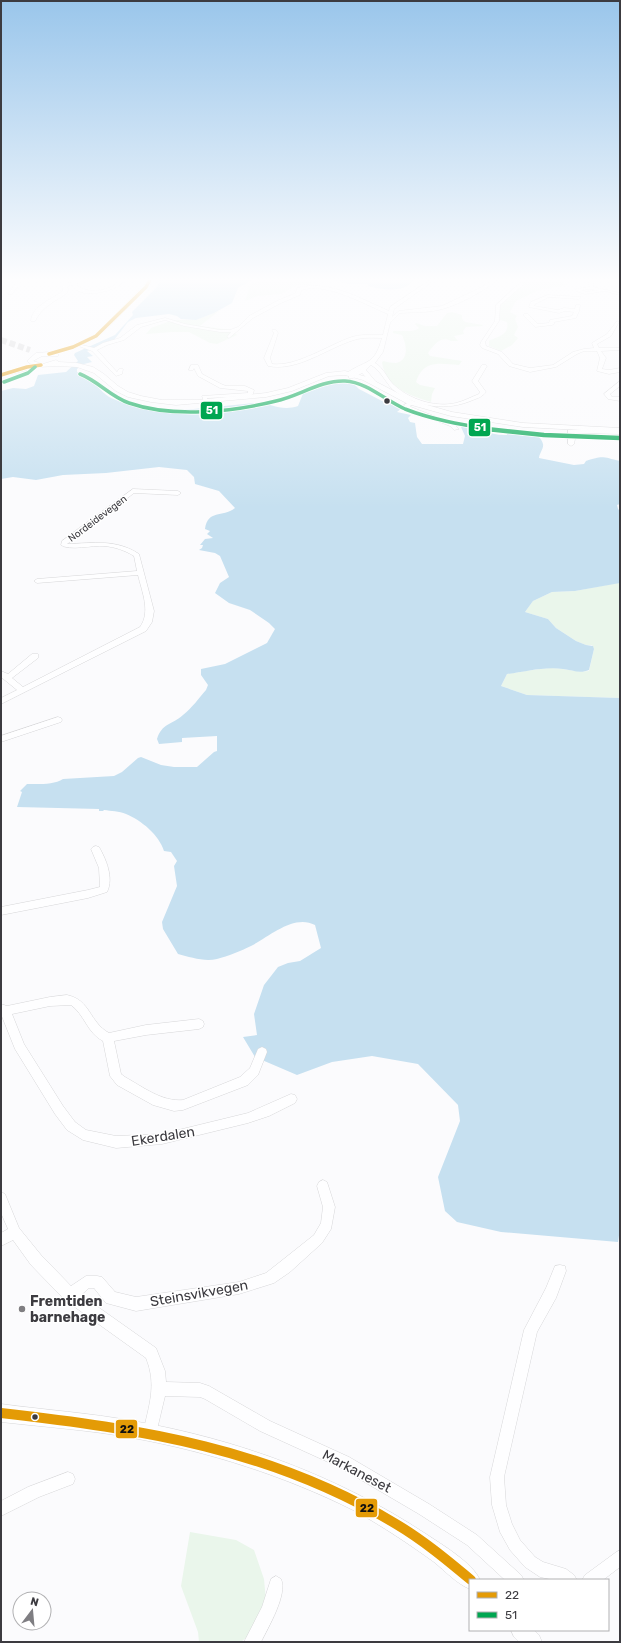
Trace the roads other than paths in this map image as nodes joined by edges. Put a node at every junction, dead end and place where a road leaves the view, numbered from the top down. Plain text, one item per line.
1 (40, 355) edge
2 (48, 355) edge
3 (64, 355) edge
4 (96, 355) edge
5 (268, 355) edge
6 (314, 355) edge
7 (378, 355) edge
8 (502, 355) edge
9 (573, 355) edge
10 (601, 355) edge
11 (29, 356) junction
12 (59, 358) junction
13 (50, 364) junction
14 (72, 364) junction
15 (41, 365) junction
16 (367, 366) junction
17 (484, 366) dead end
18 (122, 370) dead end
19 (191, 370) dead end
20 (620, 370) edge
21 (4, 374) edge
22 (352, 375) junction
23 (374, 383) junction
24 (620, 383) edge
25 (388, 392) junction
26 (620, 400) edge
27 (206, 401) junction
28 (411, 403) junction
29 (456, 430) dead end
30 (620, 431) edge
31 (571, 444) dead end
32 (178, 494) dead end
33 (141, 573) junction
34 (37, 581) dead end
35 (35, 656) dead end
36 (4, 676) edge
37 (22, 690) junction
38 (1, 701) edge
39 (58, 720) dead end
40 (1, 739) edge
41 (96, 849) dead end
42 (1, 911) edge
43 (3, 1009) edge
44 (199, 1024) dead end
45 (108, 1038) junction
46 (262, 1052) dead end
47 (291, 1099) dead end
48 (323, 1186) dead end
49 (1, 1198) edge
50 (15, 1232) junction
51 (1, 1240) edge
52 (560, 1271) dead end
53 (70, 1295) junction
54 (159, 1389) junction
55 (1, 1413) edge
56 (150, 1433) junction
57 (68, 1479) dead end
58 (1, 1509) edge
59 (620, 1558) edge
60 (470, 1579) edge
61 (515, 1579) edge
62 (568, 1579) edge
63 (591, 1579) edge
64 (276, 1584) dead end
65 (522, 1631) edge
66 (252, 1642) edge
67 (532, 1642) edge

1 - 11 main road
2 - 12 main road
3 - 12 main road
4 - 18 street
5 - 6 street
7 - 16 street
8 - 9 street
10 - 20 street
11 - 15 main road
11 - 21 main road
12 - 13 main road
12 - 14 main road
13 - 14 main road
13 - 15 main road
14 - 27 main road
15 - 21 main road
16 - 17 street
16 - 22 street
16 - 23 street
19 - 27 street
22 - 23 main road
22 - 25 main road
22 - 27 main road
23 - 25 main road
24 - 26 street
25 - 28 main road
28 - 29 street
28 - 30 main road
30 - 31 street
32 - 33 street, Nordeidevegen
33 - 34 street
33 - 37 street, Nordeidevegen
35 - 36 street
36 - 37 street
37 - 38 street, Nordeidevegen
39 - 40 street
41 - 42 street
43 - 45 street, Ekerdalen
43 - 47 street, Ekerdalen
44 - 45 street
45 - 46 street
48 - 53 street, Steinsvikvegen
49 - 50 street
50 - 51 street
50 - 53 street
52 - 62 street
53 - 54 street
54 - 56 street
54 - 61 street, Markaneset
55 - 56 main road
56 - 60 main road
57 - 58 street
59 - 63 street
64 - 66 street
65 - 67 main road

